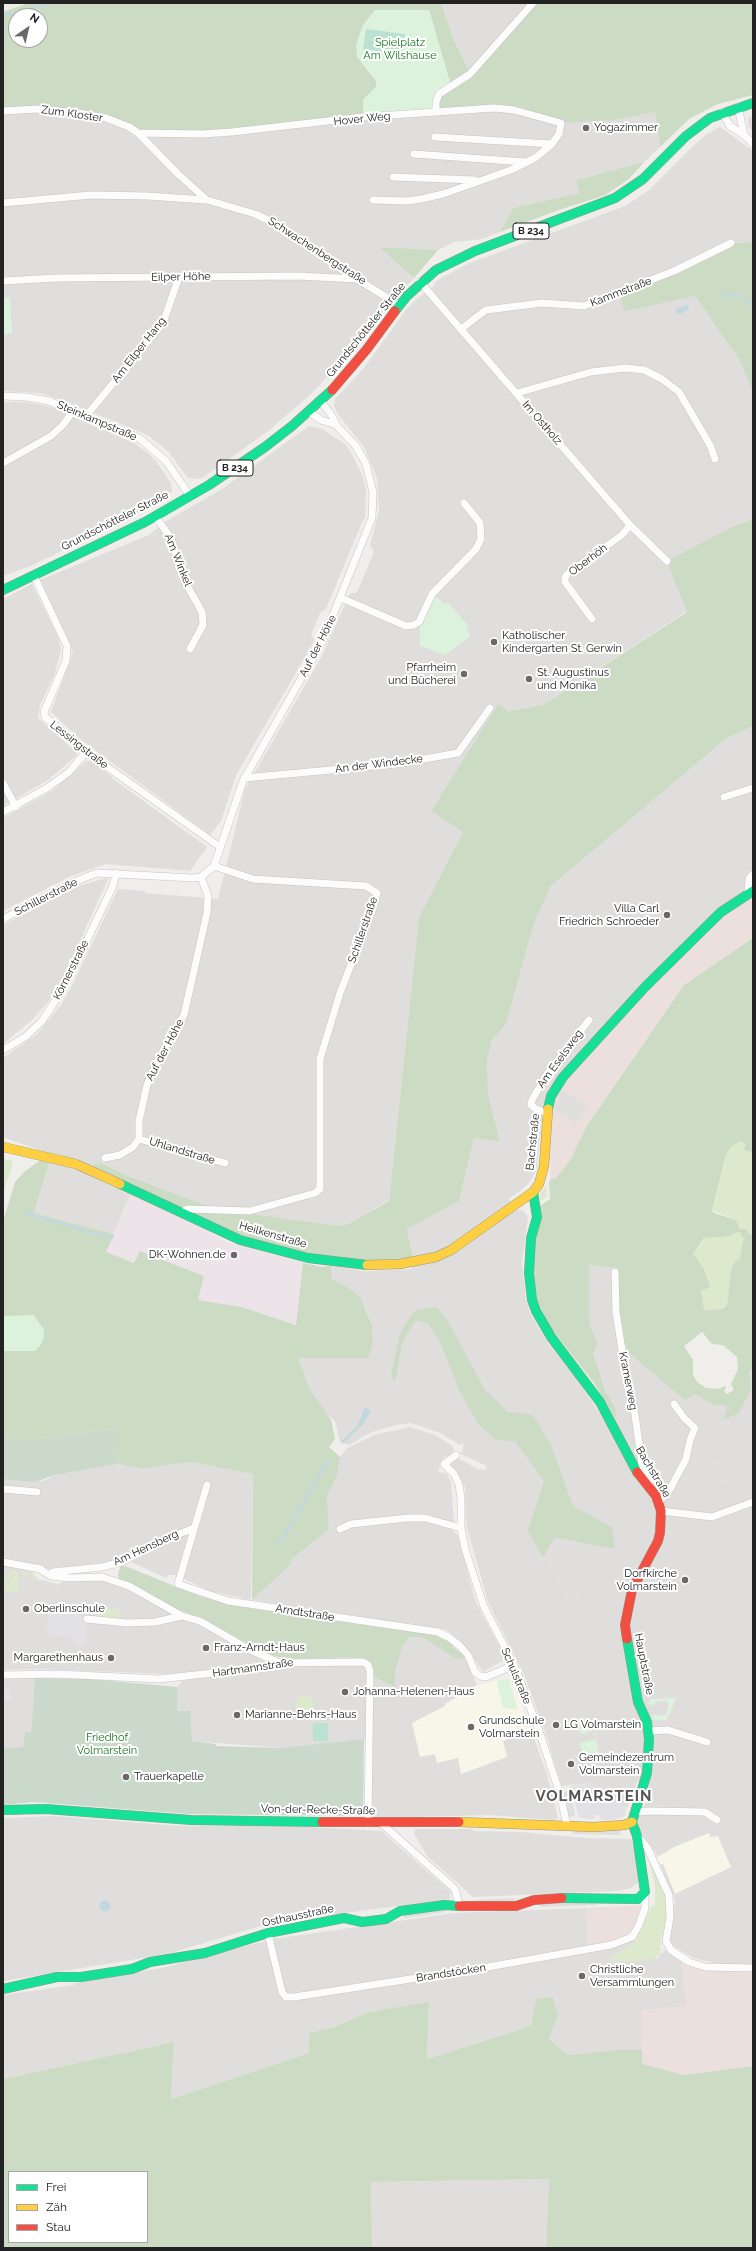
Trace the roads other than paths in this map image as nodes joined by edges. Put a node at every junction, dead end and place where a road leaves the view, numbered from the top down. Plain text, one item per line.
1 (533, 3) edge
2 (753, 103) edge
3 (738, 107) junction
4 (3, 111) edge
5 (436, 112) junction
6 (722, 112) junction
7 (138, 133) junction
8 (744, 135) junction
9 (435, 137) dead end
10 (552, 144) junction
11 (753, 144) edge
12 (414, 154) dead end
13 (527, 162) junction
14 (393, 177) dead end
15 (479, 180) junction
16 (206, 200) junction
17 (373, 200) dead end
18 (3, 203) edge
19 (732, 243) dead end
20 (179, 277) junction
21 (359, 279) junction
22 (3, 281) edge
23 (420, 282) junction
24 (399, 305) junction
25 (461, 329) junction
26 (517, 393) junction
27 (3, 396) edge
28 (321, 401) junction
29 (73, 411) junction
30 (309, 412) junction
31 (86, 416) junction
32 (336, 425) junction
33 (715, 459) dead end
34 (3, 463) edge
35 (190, 496) junction
36 (464, 503) dead end
37 (155, 516) junction
38 (630, 525) junction
39 (667, 561) dead end
40 (34, 576) junction
41 (3, 590) edge
42 (341, 598) junction
43 (592, 619) dead end
44 (190, 649) dead end
45 (490, 708) dead end
46 (86, 752) junction
47 (244, 778) junction
48 (3, 784) edge
49 (753, 788) edge
50 (724, 797) dead end
51 (16, 807) junction
52 (3, 812) edge
53 (220, 847) junction
54 (214, 866) junction
55 (116, 873) junction
56 (753, 874) edge
57 (201, 877) junction
58 (750, 892) edge
59 (3, 919) edge
60 (589, 1020) dead end
61 (3, 1050) edge
62 (547, 1113) junction
63 (139, 1139) junction
64 (3, 1147) edge
65 (105, 1158) dead end
66 (226, 1164) dead end
67 (533, 1192) junction
68 (182, 1212) junction
69 (615, 1272) dead end
70 (674, 1404) dead end
71 (456, 1455) dead end
72 (207, 1485) dead end
73 (651, 1488) junction
74 (3, 1489) edge
75 (37, 1492) dead end
76 (753, 1502) edge
77 (660, 1506) junction
78 (194, 1528) junction
79 (462, 1528) junction
80 (340, 1529) dead end
81 (3, 1562) edge
82 (38, 1568) junction
83 (182, 1616) junction
84 (88, 1620) dead end
85 (280, 1662) junction
86 (514, 1665) junction
87 (3, 1675) edge
88 (648, 1732) junction
89 (707, 1742) dead end
90 (3, 1810) edge
91 (636, 1812) junction
92 (717, 1820) dead end
93 (632, 1822) junction
94 (368, 1823) junction
95 (381, 1823) junction
96 (567, 1826) junction
97 (638, 1836) junction
98 (645, 1892) junction
99 (459, 1906) junction
100 (268, 1933) junction
101 (753, 1968) edge
102 (3, 1989) edge

1 - 5 street
2 - 3 street, Grundschötteler Straße / B 234
3 - 6 street, Grundschötteler Straße / B 234
3 - 8 street
4 - 7 street, Zum Kloster
5 - 7 street, Hover Weg
5 - 10 street, Hover Weg
6 - 8 street
6 - 23 street, Grundschötteler Straße / B 234
7 - 16 street, Schwachenbergstraße
8 - 11 street
9 - 10 street
10 - 13 street
12 - 13 street
13 - 15 street
14 - 15 street
15 - 17 street
16 - 18 street
16 - 21 street, Schwachenbergstraße
19 - 25 street, Kammstraße
20 - 21 street, Eilper Höhe
20 - 22 street, Eilper Höhe
20 - 31 street, Am Eilper Hang
21 - 24 street, Schwachenbergstraße
23 - 24 street, Grundschötteler Straße / B 234
23 - 25 street, Im Ostholz
24 - 28 street, Grundschötteler Straße / B 234
25 - 26 street, Im Ostholz
26 - 33 street
26 - 38 street, Im Ostholz
27 - 29 street, Steinkampstraße
28 - 30 street, Grundschötteler Straße / B 234
28 - 32 street, Auf der Höhe
29 - 31 street, Steinkampstraße
29 - 34 street
30 - 32 street, Auf der Höhe
30 - 35 street, Grundschötteler Straße / B 234
31 - 35 street, Steinkampstraße
32 - 42 street, Auf der Höhe
35 - 37 street, Grundschötteler Straße / B 234
36 - 42 street
37 - 40 street, Grundschötteler Straße / B 234
37 - 44 street, Am Winkel
38 - 39 street, Im Ostholz
38 - 43 street, Oberhöh
40 - 41 street, Grundschötteler Straße / B 234
40 - 46 street, Lessingstraße
42 - 47 street, Auf der Höhe
45 - 47 street, An der Windecke
46 - 51 street
46 - 53 street, Lessingstraße
47 - 53 street, Auf der Höhe
48 - 51 street
49 - 50 street
51 - 52 street
53 - 54 street, Auf der Höhe
54 - 57 street
54 - 68 street, Schillerstraße
55 - 57 street, Schillerstraße
55 - 59 street, Schillerstraße
55 - 61 street, Körnerstraße
56 - 58 street
57 - 63 street, Auf der Höhe
58 - 62 street, Bachstraße
60 - 62 street, Am Eselsweg
62 - 67 street, Bachstraße
63 - 65 street
63 - 66 street, Uhlandstraße
64 - 68 street, Heilkenstraße
67 - 68 street, Heilkenstraße
67 - 73 street, Bachstraße
69 - 73 street, Kramerweg
70 - 77 street
71 - 79 street, Schulstraße
72 - 78 street, Arndtstraße
73 - 77 street, Bachstraße
74 - 75 street
76 - 77 street
77 - 88 street, Hauptstraße
78 - 82 street, Am Hensberg
78 - 86 street, Arndtstraße
79 - 80 street
79 - 86 street, Schulstraße
81 - 82 street, Am Hensberg
82 - 83 street
83 - 84 street
83 - 85 street
85 - 87 street, Hartmannstraße
85 - 94 street, Hartmannstraße
86 - 96 street, Schulstraße
88 - 89 street
88 - 91 street, Hauptstraße
90 - 94 street, Von-der-Recke-Straße
91 - 92 street
91 - 93 street, Hauptstraße
93 - 96 street, Von-der-Recke-Straße
93 - 97 street
94 - 95 street, Von-der-Recke-Straße
95 - 96 street, Von-der-Recke-Straße
95 - 99 street
97 - 98 street
97 - 101 street
98 - 99 street, Osthausstraße
98 - 100 street, Brandstöcken
99 - 100 street, Osthausstraße
100 - 102 street, Osthausstraße

